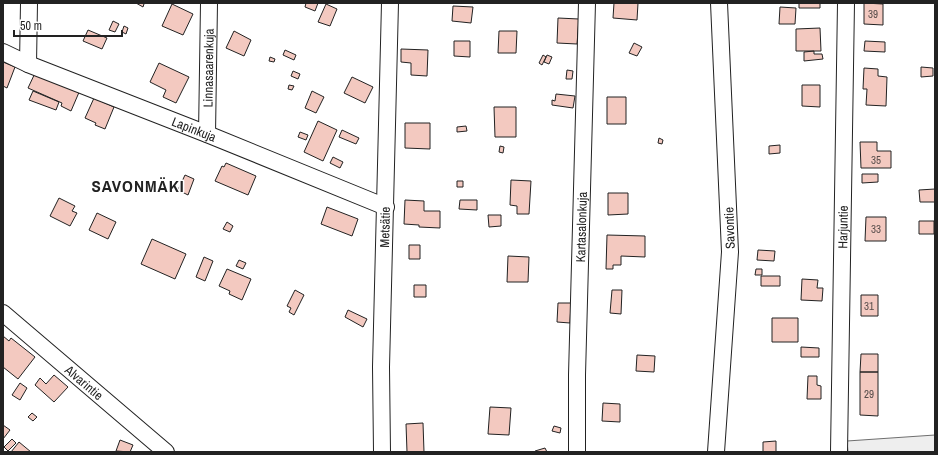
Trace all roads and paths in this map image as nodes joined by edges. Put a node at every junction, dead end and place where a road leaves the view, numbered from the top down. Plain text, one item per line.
1 (29, 3) edge
2 (208, 3) edge
3 (390, 3) edge
4 (588, 3) edge
5 (719, 3) edge
6 (846, 3) edge
7 (3, 52) edge
8 (28, 64) junction
9 (207, 134) junction
10 (386, 207) junction
11 (3, 313) edge
12 (166, 452) edge
13 (382, 452) edge
14 (577, 452) edge
15 (716, 452) edge
16 (840, 452) edge

1 - 8 street
2 - 9 street, Linnasaarenkuja
3 - 10 street, Metsätie
4 - 14 street, Kartasalonkuja
5 - 15 street, Savontie
6 - 16 street, Harjuntie
7 - 8 street, Lapinkuja
8 - 9 street, Lapinkuja
9 - 10 street, Lapinkuja
10 - 13 street, Metsätie
11 - 12 street, Alvarintie

